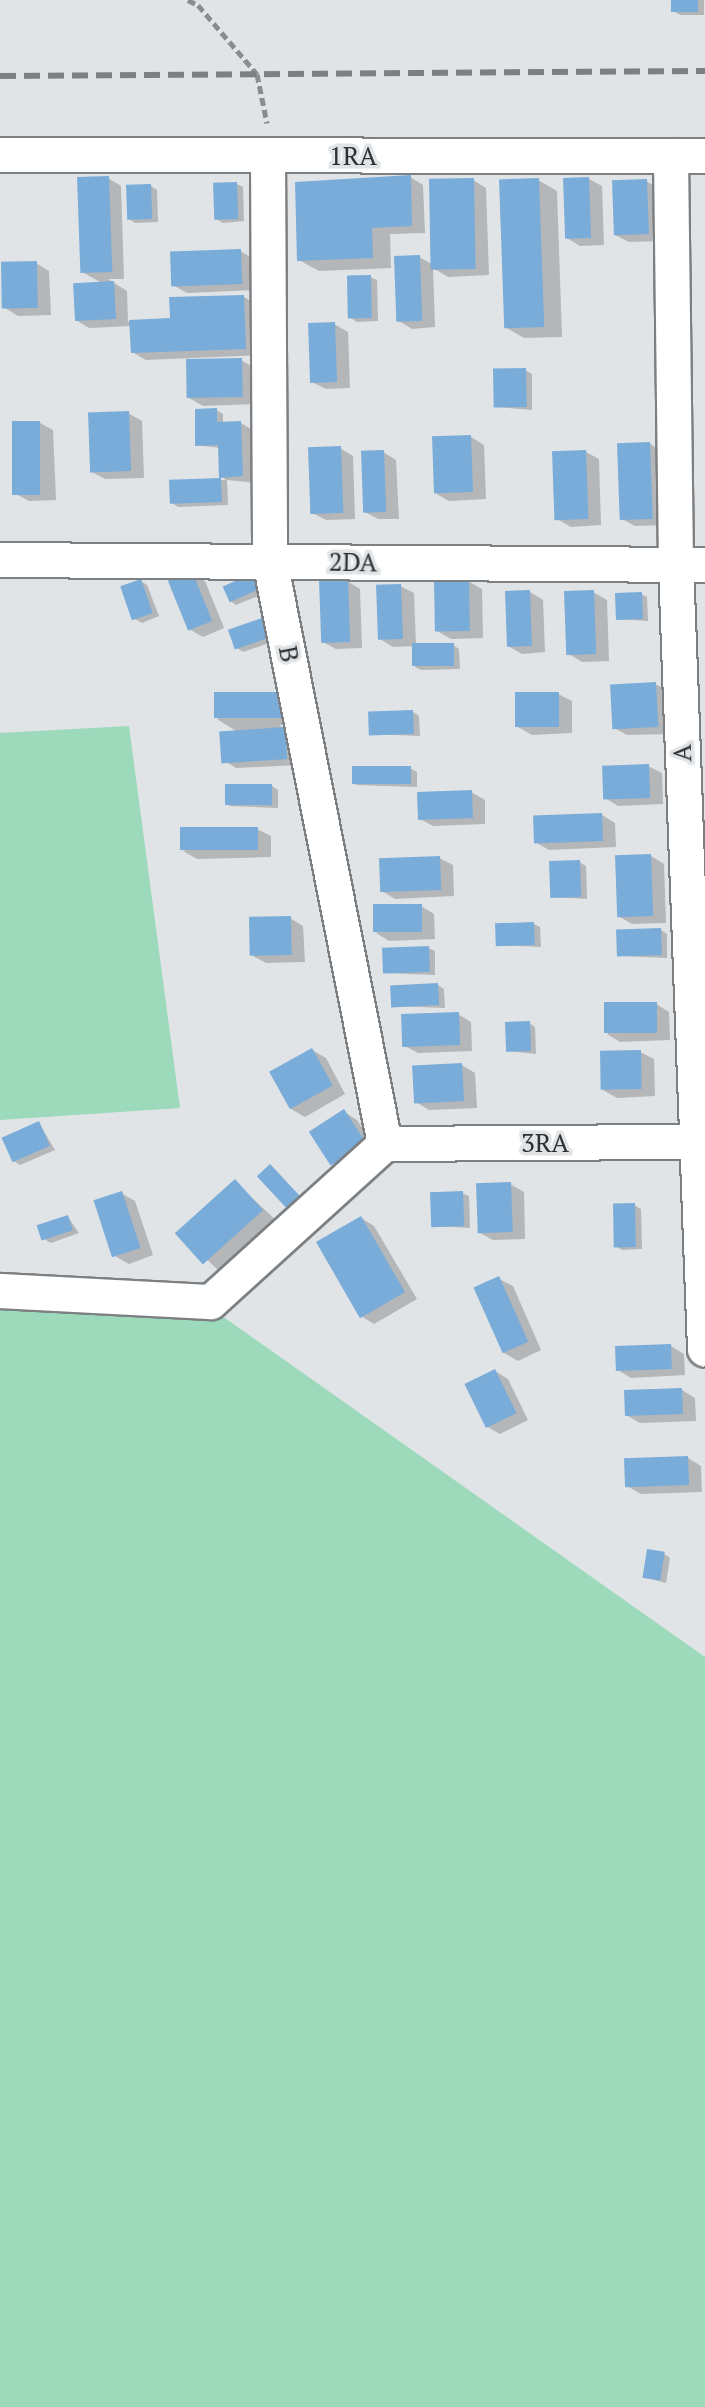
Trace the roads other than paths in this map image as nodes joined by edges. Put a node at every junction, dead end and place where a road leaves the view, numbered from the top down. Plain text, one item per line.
1 (0, 155) edge
2 (268, 156) junction
3 (671, 156) junction
4 (705, 156) edge
5 (0, 560) edge
6 (270, 561) junction
7 (690, 565) edge
8 (699, 1142) edge
9 (385, 1144) junction
10 (0, 1291) edge
11 (705, 1349) edge

1 - 2 street, 1RA
2 - 3 street, 1RA
2 - 6 street, B
3 - 4 street, 1RA
3 - 7 street, A
5 - 6 street, 2DA
6 - 7 street, 2DA
6 - 9 street, B
7 - 8 street, A
8 - 9 street, 3RA
8 - 11 street, A
9 - 10 street

